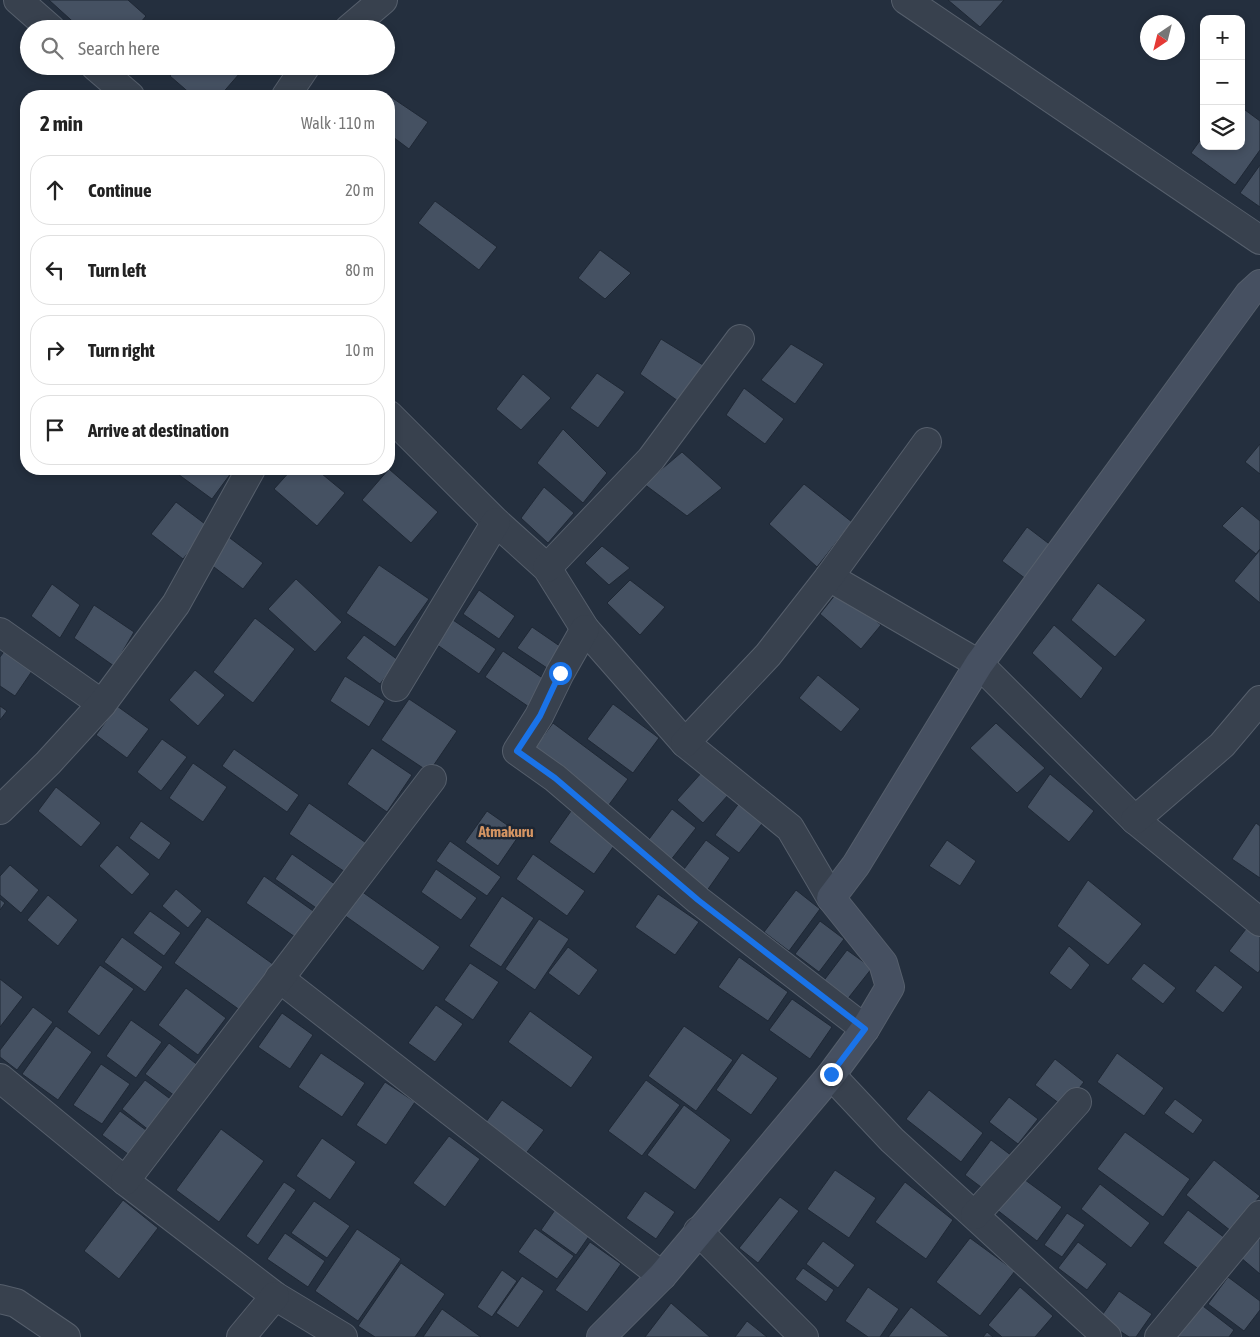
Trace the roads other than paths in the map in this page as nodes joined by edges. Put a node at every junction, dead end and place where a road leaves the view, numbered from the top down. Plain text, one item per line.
1 (18, 0) edge
2 (383, 0) edge
3 (906, 0) edge
4 (41, 20) edge
5 (360, 20) edge
6 (106, 75) edge
7 (300, 75) edge
8 (123, 90) edge
9 (290, 90) edge
10 (1260, 240) edge
11 (1260, 284) edge
12 (740, 339) dead end
13 (395, 421) edge
14 (927, 442) dead end
15 (248, 475) edge
16 (496, 522) junction
17 (547, 568) junction
18 (829, 577) junction
19 (585, 629) junction
20 (0, 632) edge
21 (979, 664) junction
22 (396, 687) dead end
23 (1260, 700) edge
24 (102, 704) junction
25 (685, 743) junction
26 (432, 779) dead end
27 (0, 810) edge
28 (1135, 820) junction
29 (831, 898) junction
30 (1260, 922) edge
31 (279, 978) junction
32 (865, 1029) junction
33 (831, 1074) junction
34 (0, 1078) edge
35 (1077, 1102) dead end
36 (125, 1181) junction
37 (975, 1215) junction
38 (1260, 1215) edge
39 (698, 1231) junction
40 (662, 1276) junction
41 (275, 1296) junction
42 (0, 1299) edge
43 (66, 1337) edge
44 (241, 1337) edge
45 (343, 1337) edge
46 (601, 1337) edge
47 (804, 1337) edge
48 (1107, 1337) edge
49 (1160, 1337) edge

1 - 4 street
2 - 5 street
3 - 10 street
6 - 8 street
7 - 9 street
11 - 21 street
12 - 17 street
13 - 16 street
14 - 18 street
15 - 24 street
16 - 17 street
16 - 22 street
17 - 19 street
18 - 21 street
18 - 25 street
19 - 25 street
19 - 32 street
20 - 24 street
21 - 28 street
21 - 29 street
23 - 28 street
24 - 27 street
25 - 29 street
26 - 31 street
28 - 30 street
29 - 32 street
31 - 36 street
31 - 40 street
32 - 33 street
33 - 37 street
33 - 39 street
34 - 36 street
35 - 37 street
36 - 41 street
37 - 48 street
38 - 49 street
39 - 40 street
39 - 47 street
40 - 46 street
41 - 44 street
41 - 45 street
42 - 43 street

